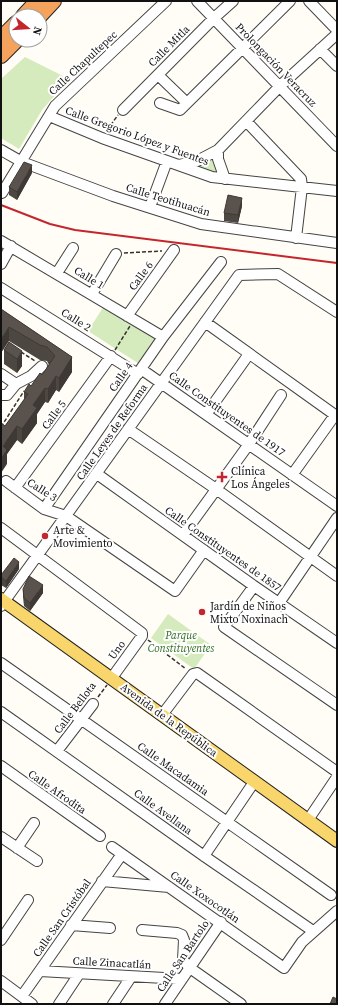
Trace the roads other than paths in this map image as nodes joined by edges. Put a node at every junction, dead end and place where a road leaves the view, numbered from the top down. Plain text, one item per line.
1 (166, 1) edge
2 (197, 1) edge
3 (234, 1) edge
4 (290, 1) edge
5 (309, 1) edge
6 (214, 18) junction
7 (337, 30) edge
8 (337, 34) edge
9 (8, 48) edge
10 (243, 48) junction
11 (320, 49) junction
12 (1, 56) edge
13 (337, 66) edge
14 (158, 75) junction
15 (280, 86) junction
16 (160, 103) dead end
17 (187, 103) junction
18 (123, 110) road end
19 (49, 116) junction
20 (246, 121) junction
21 (337, 146) edge
22 (1, 150) edge
23 (218, 150) junction
24 (167, 161) junction
25 (22, 162) junction
26 (179, 165) junction
27 (225, 179) junction
28 (302, 187) junction
29 (337, 191) edge
30 (2, 193) dead end
31 (150, 207) junction
32 (296, 238) junction
33 (1, 241) edge
34 (337, 244) edge
35 (10, 246) junction
36 (73, 248) dead end
37 (174, 250) road end
38 (116, 254) road end
39 (221, 262) dead end
40 (1, 264) edge
41 (57, 273) junction
42 (1, 288) edge
43 (92, 294) junction
44 (337, 312) edge
45 (127, 316) junction
46 (205, 322) junction
47 (163, 337) junction
48 (249, 354) junction
49 (110, 356) junction
50 (42, 366) road end
51 (140, 371) junction
52 (1, 374) edge
53 (162, 382) junction
54 (20, 386) junction
55 (1, 395) edge
56 (281, 395) dead end
57 (207, 413) junction
58 (128, 429) junction
59 (249, 444) junction
60 (97, 474) junction
61 (292, 475) junction
62 (6, 481) dead end
63 (15, 488) junction
64 (216, 489) junction
65 (337, 506) edge
66 (44, 509) junction
67 (66, 516) junction
68 (337, 518) edge
69 (1, 528) edge
70 (183, 535) junction
71 (204, 550) junction
72 (310, 556) junction
73 (37, 557) junction
74 (337, 576) edge
75 (254, 586) junction
76 (2, 602) edge
77 (278, 603) junction
78 (337, 643) edge
79 (1, 663) edge
80 (111, 679) junction
81 (93, 704) road end
82 (337, 705) edge
83 (1, 712) edge
84 (162, 715) junction
85 (82, 719) junction
86 (57, 751) junction
87 (1, 766) edge
88 (337, 772) edge
89 (337, 777) edge
90 (254, 782) junction
91 (308, 820) junction
92 (227, 822) junction
93 (34, 824) dead end
94 (100, 836) dead end
95 (1, 837) edge
96 (337, 841) edge
97 (112, 847) dead end
98 (17, 848) junction
99 (122, 854) junction
100 (204, 856) junction
101 (37, 861) dead end
102 (102, 881) junction
103 (169, 887) junction
104 (331, 895) dead end
105 (28, 900) dead end
106 (337, 911) edge
107 (220, 922) junction
108 (71, 926) junction
109 (110, 928) dead end
110 (142, 930) dead end
111 (312, 931) junction
112 (1, 940) edge
113 (190, 968) junction
114 (40, 971) junction
115 (79, 974) junction
116 (131, 977) junction
117 (182, 979) junction
118 (1, 981) edge
119 (22, 996) junction
120 (32, 1004) edge
121 (59, 1004) edge
122 (113, 1004) edge
123 (165, 1004) edge
124 (242, 1004) edge

1 - 19 street, Calle Chapultepec
2 - 6 street, Prolongación Veracruz
3 - 6 street, Calle Mitla
4 - 10 street
5 - 7 street
6 - 10 street, Prolongación Veracruz
6 - 14 street, Calle Mitla
8 - 11 street
9 - 12 highway
10 - 15 street, Prolongación Veracruz
10 - 17 street
11 - 13 street
11 - 15 street
14 - 17 street
14 - 18 street, Calle Mitla
15 - 20 street
15 - 21 street, Prolongación Veracruz
16 - 17 street
19 - 24 street, Calle Gregorio López y Fuentes
19 - 25 street, Calle Chapultepec
20 - 23 street
20 - 28 street
22 - 25 street, Calle Teotihuacán
23 - 26 street
23 - 27 street
24 - 26 street, Calle Gregorio López y Fuentes
24 - 31 street
25 - 30 street, Calle Chapultepec
25 - 31 street, Calle Teotihuacán
26 - 27 street, Calle Gregorio López y Fuentes
27 - 28 street, Calle Gregorio López y Fuentes
28 - 29 street, Calle Gregorio López y Fuentes
28 - 32 street
31 - 32 street, Calle Teotihuacán
32 - 34 street, Calle Teotihuacán
33 - 35 street, Calle 1
35 - 40 street
35 - 41 street, Calle 1
36 - 41 street
37 - 45 street, Calle 6
38 - 43 street
39 - 47 street, Calle 4
41 - 43 street, Calle 1
42 - 49 street, Calle 2
43 - 45 street, Calle 1
44 - 46 street, Calle Leyes de Reforma
45 - 47 street, Calle 1
46 - 48 street
46 - 53 street, Calle Leyes de Reforma
47 - 51 street, Calle 4
48 - 57 street
48 - 61 street
49 - 51 street, Calle 2
49 - 63 street, Calle 5
50 - 54 street
51 - 53 street, Calle Constituyentes de 1917
51 - 66 street, Calle 4
52 - 54 street
53 - 57 street, Calle Constituyentes de 1917
53 - 58 street, Calle Leyes de Reforma
54 - 55 street
56 - 59 street
57 - 59 street, Calle Constituyentes de 1917
58 - 60 street, Calle Leyes de Reforma
58 - 64 street
59 - 61 street, Calle Constituyentes de 1917
59 - 64 street
60 - 67 street, Calle Leyes de Reforma
60 - 70 street, Calle Constituyentes de 1857
61 - 65 street, Calle Constituyentes de 1917
62 - 63 street, Calle 3
63 - 66 street, Calle 3
64 - 70 street
64 - 72 street
66 - 67 street, Calle 3
67 - 71 street, Calle 3
67 - 73 street, Calle Leyes de Reforma
68 - 72 street
69 - 73 street
70 - 71 street, Calle Constituyentes de 1857
71 - 75 street, Calle Constituyentes de 1857
72 - 74 street
72 - 77 street
73 - 76 street, Calle Leyes de Reforma
73 - 80 street, Uno
75 - 77 street, Calle Constituyentes de 1857
75 - 82 street
76 - 80 main road, Avenida de la República
77 - 78 street, Calle Constituyentes de 1857
79 - 85 street, Calle Macadamia
80 - 84 main road, Avenida de la República
81 - 85 street, Calle Bellota
83 - 86 street, Calle Avellana
84 - 88 street
84 - 90 main road, Avenida de la República
85 - 86 street, Calle Bellota
85 - 92 street, Calle Macadamia
86 - 100 street, Calle Avellana
87 - 94 street, Calle Afrodita
89 - 91 street
90 - 91 main road, Avenida de la República
90 - 92 street
91 - 96 main road, Avenida de la República
92 - 100 street
92 - 104 street, Calle Macadamia
93 - 98 street
95 - 98 street
97 - 99 street, Calle Xoxocotlán
98 - 101 street
99 - 102 street, Calle San Cristóbal
99 - 103 street, Calle Xoxocotlán
100 - 111 street, Calle Avellana
102 - 103 street
102 - 108 street, Calle San Cristóbal
103 - 107 street, Calle Xoxocotlán
105 - 112 street
106 - 111 street
107 - 111 street, Calle Xoxocotlán
107 - 113 street, Calle San Bartolo
108 - 109 street
108 - 114 street, Calle San Cristóbal
110 - 113 street
113 - 117 street, Calle San Bartolo
113 - 124 street
114 - 115 street, Calle Zinacatlán
114 - 119 street, Calle San Cristóbal
115 - 116 street, Calle Zinacatlán
115 - 121 street
116 - 117 street, Calle Zinacatlán
116 - 122 street
117 - 123 street, Calle San Bartolo
118 - 119 street
119 - 120 street

